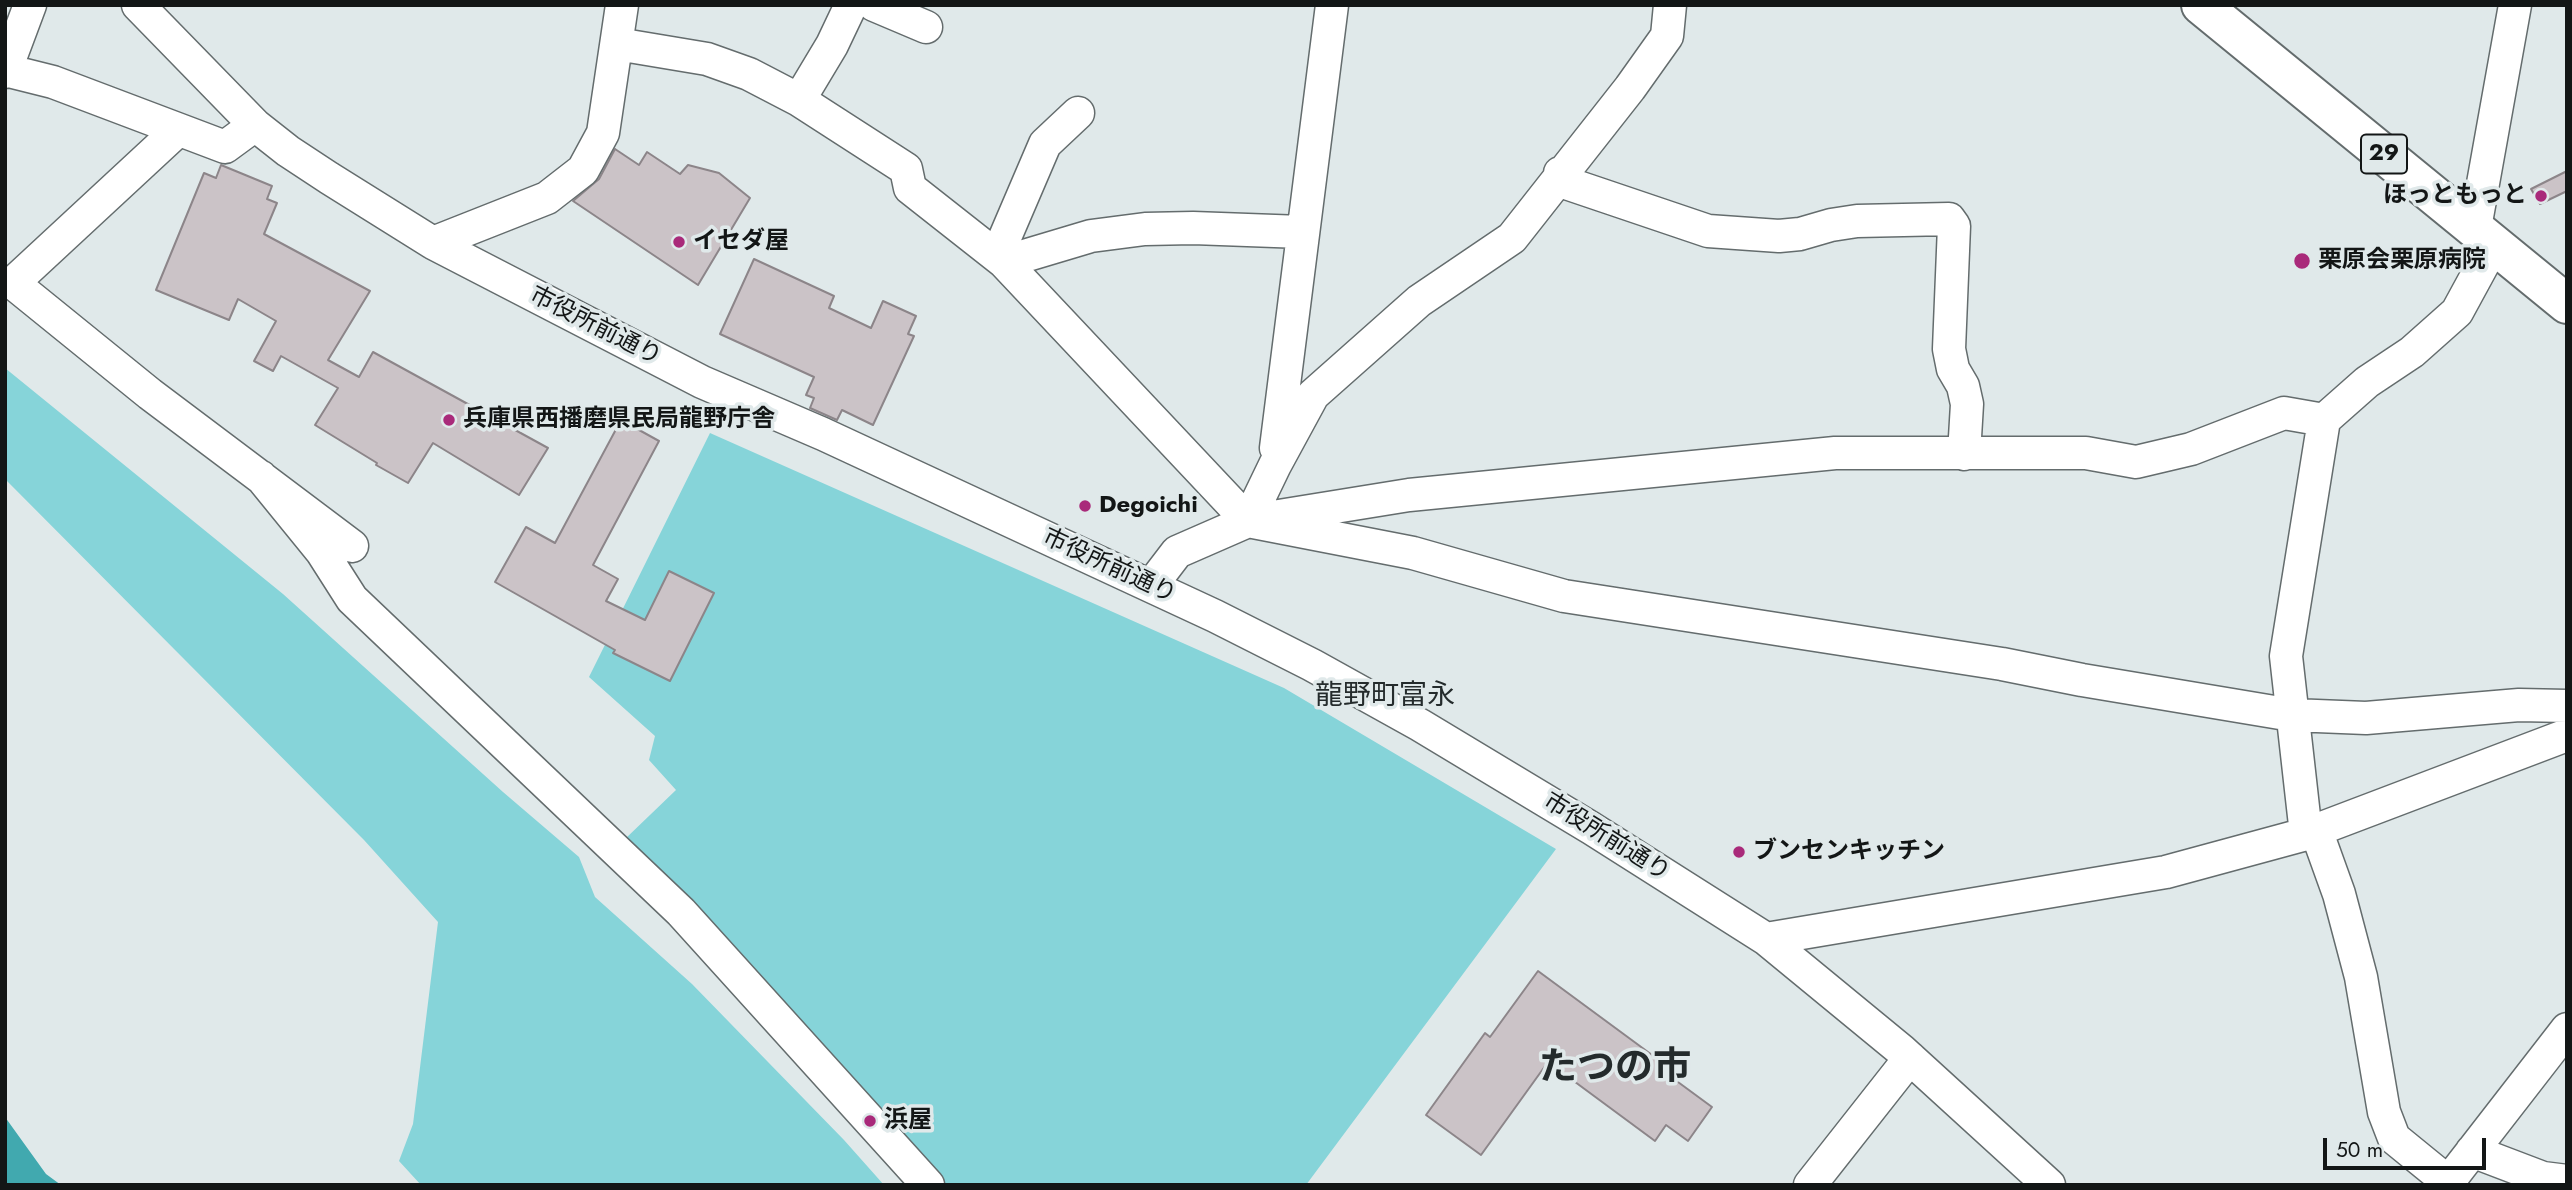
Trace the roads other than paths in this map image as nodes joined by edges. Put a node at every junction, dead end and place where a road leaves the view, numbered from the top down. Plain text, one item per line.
1 (30, 5) edge
2 (138, 5) edge
3 (622, 5) edge
4 (851, 5) edge
5 (874, 5) edge
6 (1332, 5) edge
7 (1670, 5) edge
8 (2201, 5) edge
9 (2515, 5) edge
10 (926, 27) dead end
11 (617, 44) junction
12 (5, 71) edge
13 (799, 100) junction
14 (1078, 113) dead end
15 (256, 125) junction
16 (178, 130) junction
17 (1560, 173) junction
18 (1302, 232) junction
19 (2484, 236) junction
20 (433, 243) junction
21 (1001, 259) junction
22 (9, 281) edge
23 (2559, 288) edge
24 (2325, 421) junction
25 (1964, 454) junction
26 (1275, 465) junction
27 (261, 477) junction
28 (1248, 521) junction
29 (352, 546) dead end
30 (1151, 586) junction
31 (2567, 706) edge
32 (2292, 715) junction
33 (2567, 735) edge
34 (2311, 832) junction
35 (1766, 939) junction
36 (2567, 1029) edge
37 (1910, 1058) junction
38 (2472, 1151) junction
39 (2567, 1181) edge
40 (2447, 1183) edge
41 (928, 1185) edge
42 (1810, 1185) edge
43 (2049, 1185) edge

1 - 12 street
2 - 15 street, 市役所前通り
3 - 11 street
4 - 13 street
5 - 10 street
6 - 18 street
7 - 17 street
8 - 19 main road, 29
9 - 19 street
11 - 13 street
11 - 20 street
12 - 16 street
13 - 21 street
14 - 21 street
15 - 16 street
15 - 20 street, 市役所前通り
16 - 22 street
17 - 25 street
17 - 26 street
18 - 21 street
18 - 26 street
19 - 23 main road, 29
19 - 24 street
20 - 30 street, 市役所前通り
21 - 28 street
22 - 27 street
24 - 25 street
24 - 32 street
25 - 28 street
26 - 28 street
27 - 29 street
27 - 41 street
28 - 30 street
28 - 32 street
30 - 35 street, 市役所前通り
31 - 32 street
32 - 34 street
33 - 34 street
34 - 35 street
34 - 40 street
35 - 37 street, 市役所前通り
36 - 38 street
37 - 42 street
37 - 43 street, 市役所前通り
38 - 39 street
38 - 40 street

